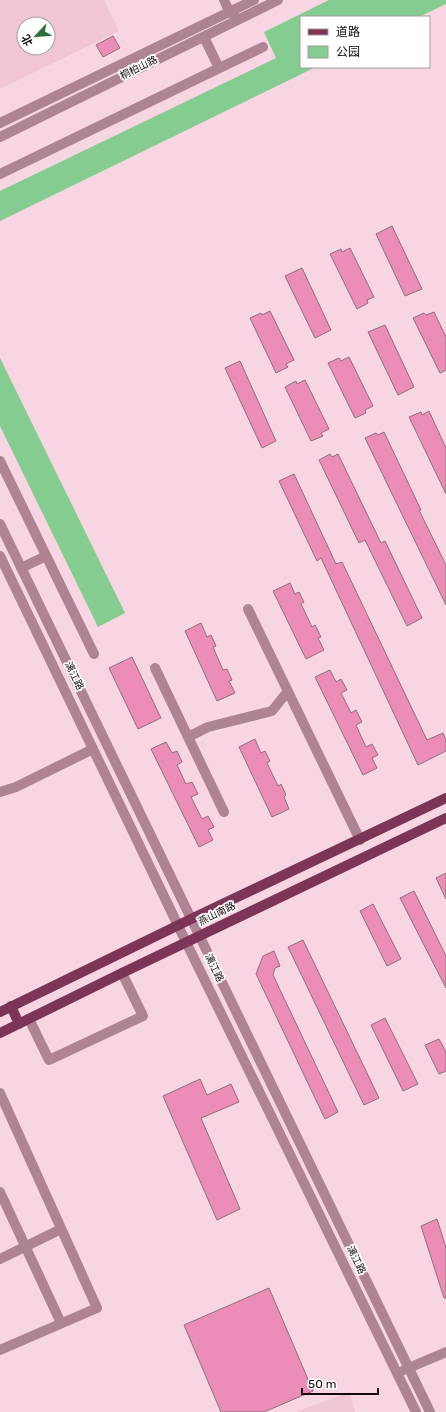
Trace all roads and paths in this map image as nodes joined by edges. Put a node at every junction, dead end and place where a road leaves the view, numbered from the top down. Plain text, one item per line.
1 (224, 0) edge
2 (254, 0) edge
3 (278, 0) edge
4 (239, 3) edge
5 (229, 11) junction
6 (240, 19) junction
7 (204, 37) junction
8 (263, 47) dead end
9 (219, 68) junction
10 (0, 123) edge
11 (0, 136) edge
12 (0, 174) edge
13 (0, 461) edge
14 (0, 524) edge
15 (0, 556) edge
16 (46, 556) junction
17 (21, 568) junction
18 (248, 609) dead end
19 (94, 654) dead end
20 (155, 668) dead end
21 (288, 691) junction
22 (188, 737) junction
23 (93, 749) junction
24 (0, 792) edge
25 (446, 798) edge
26 (224, 812) dead end
27 (446, 818) edge
28 (360, 840) junction
29 (367, 855) junction
30 (191, 919) junction
31 (178, 925) junction
32 (199, 936) junction
33 (186, 942) junction
34 (122, 973) junction
35 (11, 1006) junction
36 (0, 1012) edge
37 (29, 1019) junction
38 (19, 1024) junction
39 (0, 1033) edge
40 (0, 1093) edge
41 (0, 1192) edge
42 (61, 1229) junction
43 (26, 1246) junction
44 (0, 1259) edge
45 (61, 1323) junction
46 (1, 1346) edge
47 (446, 1352) edge
48 (409, 1368) junction
49 (397, 1374) junction
50 (416, 1412) edge
51 (430, 1412) edge

1 - 5 street
2 - 4 street, 桐柏山路
3 - 6 street, 桐柏山路
4 - 5 street, 桐柏山路
4 - 6 street
5 - 6 street
5 - 10 street, 桐柏山路
6 - 7 street, 桐柏山路
7 - 9 street
7 - 11 street, 桐柏山路
8 - 9 street
9 - 12 street
13 - 16 street
14 - 17 street, 漓江路
15 - 23 street, 漓江路
16 - 17 street
16 - 19 street
17 - 30 street, 漓江路
18 - 21 street
20 - 22 street
21 - 22 street
21 - 28 street
22 - 26 street
23 - 24 street
23 - 31 street, 漓江路
25 - 28 main road, 燕山南路
27 - 29 main road, 燕山南路
28 - 29 main road
28 - 30 main road, 燕山南路
29 - 32 main road, 燕山南路
30 - 31 main road, 燕山南路
30 - 32 street, 漓江路
31 - 33 street, 漓江路
31 - 35 main road, 燕山南路
32 - 33 main road, 燕山南路
32 - 48 street, 漓江路
33 - 34 main road, 燕山南路
33 - 49 street, 漓江路
34 - 37 main road, 燕山南路
34 - 37 street
35 - 36 main road, 燕山南路
35 - 38 main road
37 - 38 main road, 燕山南路
38 - 39 main road, 燕山南路
40 - 42 street
41 - 43 street
42 - 43 street
42 - 45 street
43 - 44 street
43 - 45 street
45 - 46 street
47 - 48 street
48 - 49 street
48 - 51 street, 漓江路
49 - 50 street, 漓江路

